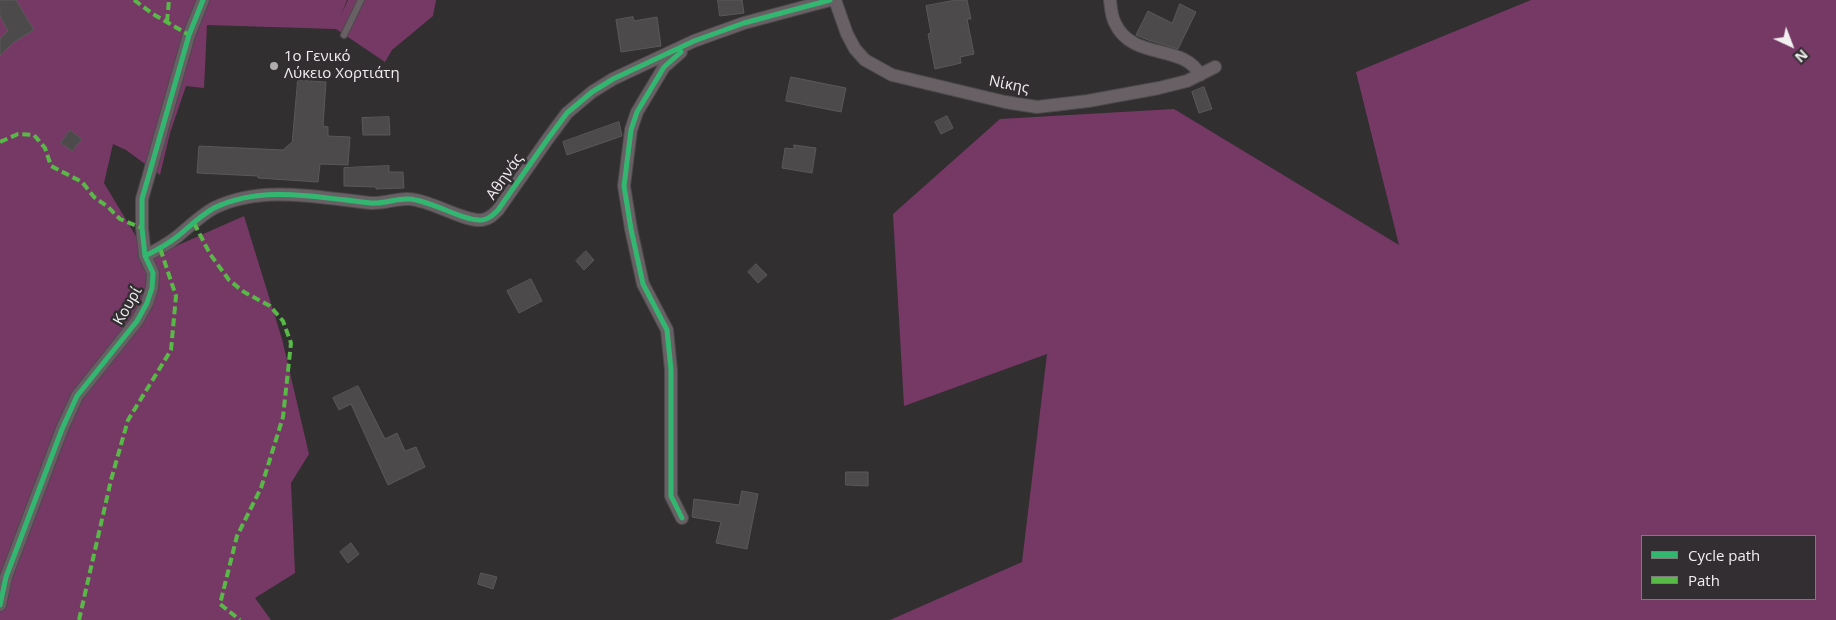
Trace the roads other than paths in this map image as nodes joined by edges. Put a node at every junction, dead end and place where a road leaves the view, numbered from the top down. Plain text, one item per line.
1 (203, 0) edge
2 (361, 0) edge
3 (830, 0) edge
4 (836, 0) edge
5 (1110, 0) edge
6 (344, 34) dead end
7 (694, 41) junction
8 (1215, 67) dead end
9 (1200, 75) junction
10 (145, 256) junction
11 (682, 518) dead end
12 (0, 605) edge

1 - 10 street, Κουρί
2 - 6 lane
3 - 7 street, Αθηνάς
4 - 9 street, Νίκης
5 - 9 street
7 - 10 street, Αθηνάς
7 - 11 street
8 - 9 street, Νίκης
10 - 12 street, Κουρί

